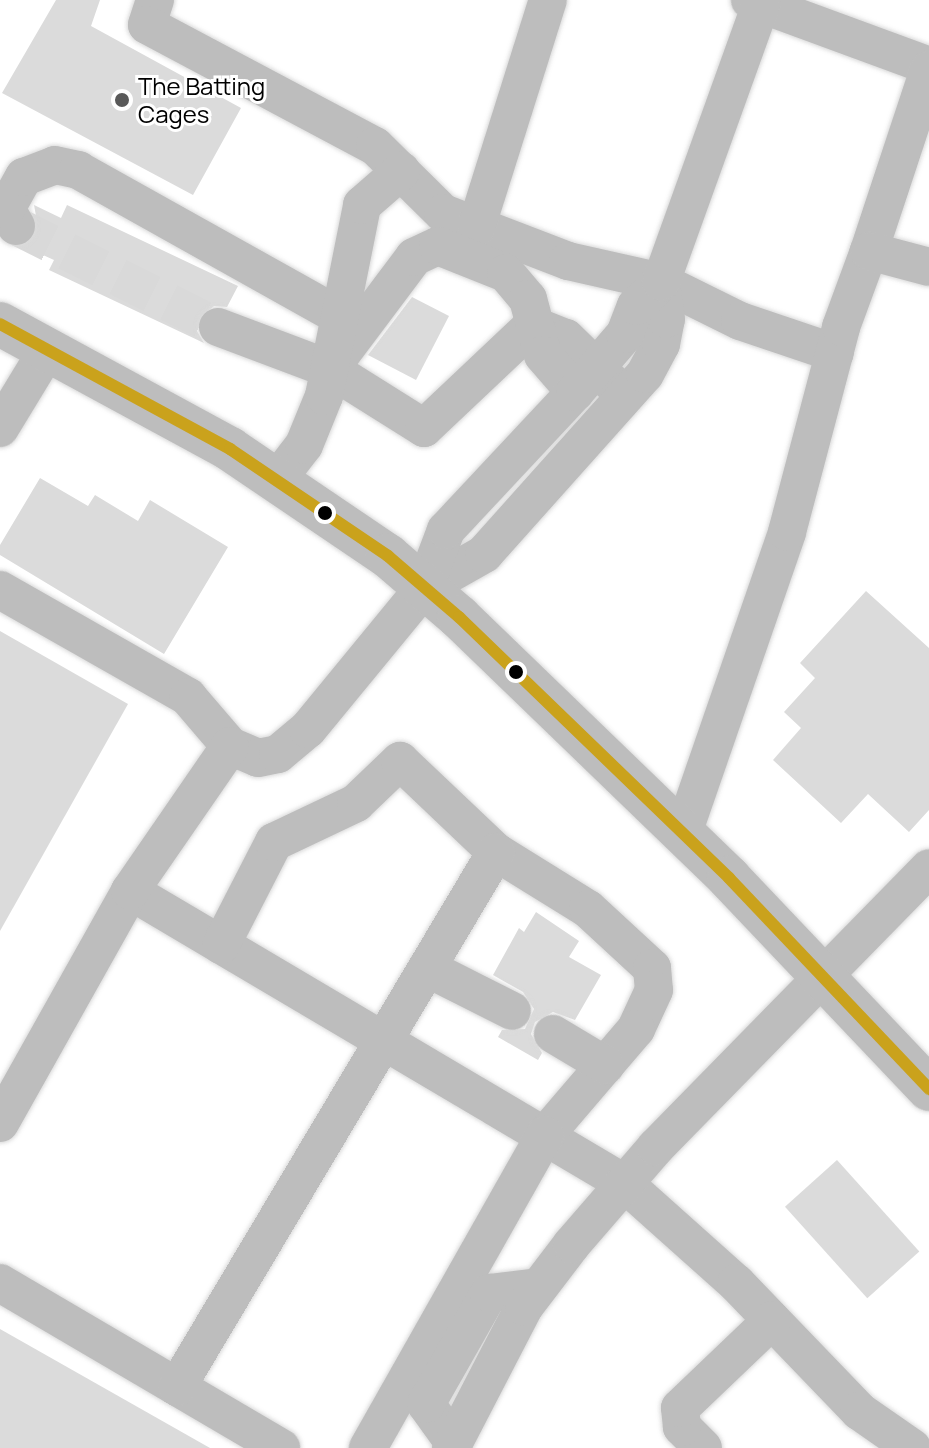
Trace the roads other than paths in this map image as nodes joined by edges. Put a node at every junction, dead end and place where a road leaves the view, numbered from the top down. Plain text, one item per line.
1 (155, 0) edge
2 (548, 0) edge
3 (756, 2) edge
4 (929, 68) edge
5 (401, 171) junction
6 (16, 226) dead end
7 (476, 228) junction
8 (869, 251) junction
9 (929, 267) edge
10 (661, 282) junction
11 (341, 317) junction
12 (0, 324) edge
13 (533, 325) junction
14 (218, 327) tunnel mouth
15 (48, 349) junction
16 (835, 353) junction
17 (330, 369) junction
18 (586, 380) junction
19 (625, 396) junction
20 (0, 428) edge
21 (277, 480) junction
22 (424, 588) junction
23 (0, 590) edge
24 (230, 746) junction
25 (683, 833) junction
26 (496, 852) junction
27 (929, 868) edge
28 (130, 891) junction
29 (221, 945) junction
30 (427, 968) junction
31 (821, 978) junction
32 (512, 1011) dead end
33 (553, 1034) dead end
34 (384, 1040) junction
35 (605, 1065) junction
36 (929, 1089) edge
37 (0, 1123) edge
38 (545, 1135) junction
39 (624, 1183) junction
40 (0, 1283) edge
41 (772, 1320) junction
42 (177, 1387) junction
43 (916, 1440) edge
44 (452, 1446) edge
45 (281, 1448) edge
46 (368, 1448) edge
47 (703, 1448) edge

1 - 5 street
2 - 7 street
3 - 4 street
3 - 10 street
4 - 8 street
5 - 7 street
5 - 11 street
6 - 11 street
7 - 10 street
8 - 9 street
8 - 16 street
10 - 16 street
10 - 18 street
10 - 19 street
11 - 17 street
12 - 15 main road
13 - 17 street
13 - 17 street
13 - 18 street
14 - 17 street
15 - 20 street
15 - 21 main road
16 - 25 street
17 - 21 street
18 - 19 street
18 - 22 street
19 - 22 street
21 - 22 main road
22 - 24 street
22 - 25 main road
23 - 24 street
24 - 28 street
25 - 31 main road
26 - 29 street
26 - 30 street
26 - 35 street
27 - 31 street
28 - 29 street
28 - 37 street
29 - 34 street
30 - 32 street
30 - 34 street
31 - 36 main road
31 - 39 street
33 - 35 street
34 - 38 street
34 - 42 street
35 - 38 street
38 - 39 street
38 - 46 street
39 - 41 street
39 - 44 street
40 - 42 street
41 - 43 street
41 - 47 street
42 - 45 street

